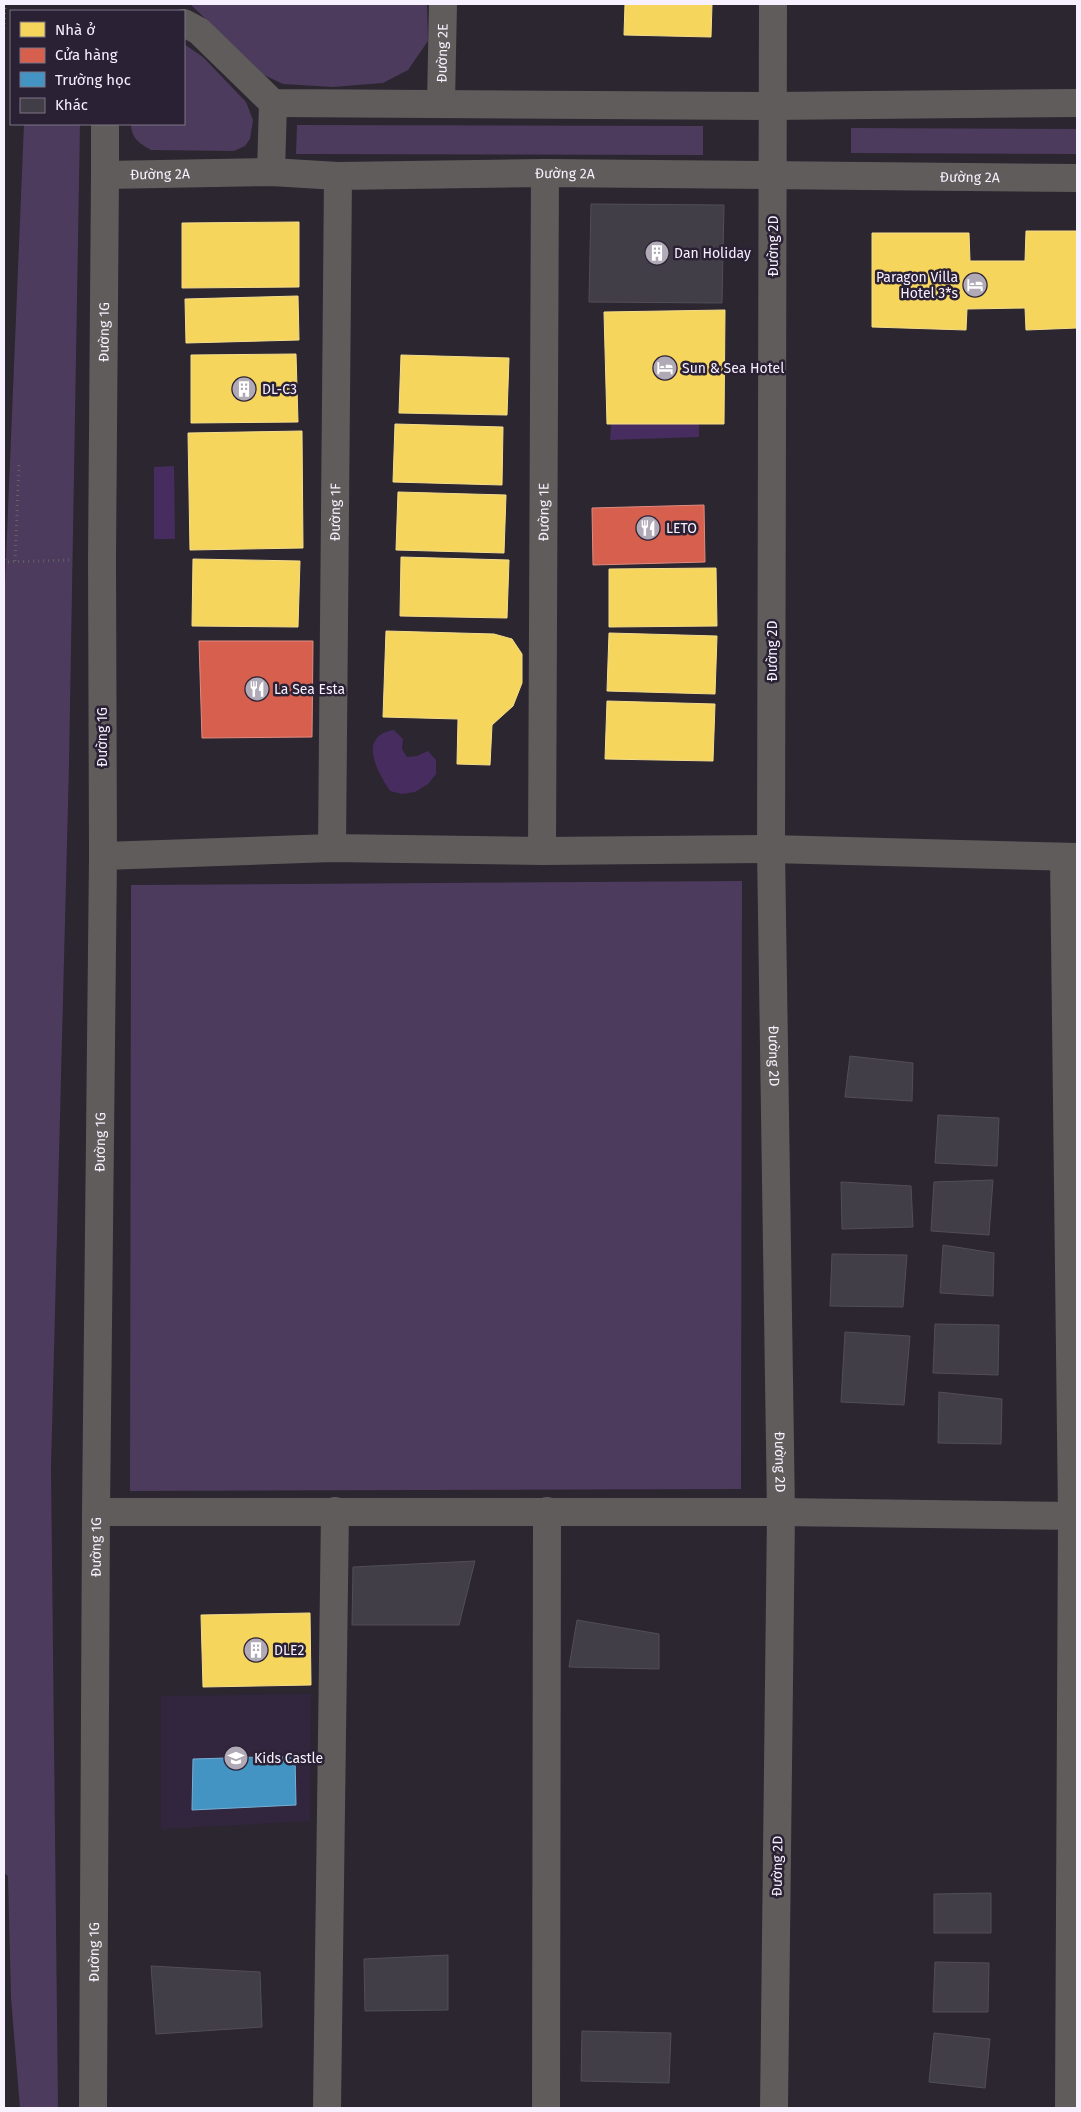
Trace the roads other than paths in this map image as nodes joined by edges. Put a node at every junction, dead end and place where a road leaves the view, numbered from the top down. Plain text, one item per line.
1 (443, 4) edge
2 (772, 4) edge
3 (185, 24) edge
4 (273, 103) junction
5 (441, 103) junction
6 (1077, 103) edge
7 (771, 106) junction
8 (105, 125) edge
9 (271, 172) junction
10 (545, 173) junction
11 (105, 175) junction
12 (338, 176) junction
13 (774, 176) junction
14 (1077, 178) edge
15 (332, 848) junction
16 (771, 848) junction
17 (542, 851) junction
18 (103, 856) junction
19 (1070, 857) edge
20 (334, 1511) junction
21 (548, 1511) junction
22 (96, 1512) junction
23 (780, 1512) junction
24 (1074, 1516) edge
25 (93, 2108) edge
26 (327, 2108) edge
27 (546, 2108) edge
28 (774, 2108) edge
29 (1069, 2108) edge

1 - 5 street, Đường 2E
2 - 7 street, Đường 2D
3 - 4 street
4 - 5 street
4 - 9 street
5 - 7 street
6 - 7 street
7 - 13 street, Đường 2D
8 - 11 street
9 - 11 street, Đường 2A
9 - 12 street, Đường 2A
10 - 12 street, Đường 2A
10 - 13 street, Đường 2A
10 - 17 street, Đường 1E
11 - 18 street, Đường 1G
12 - 15 street, Đường 1F
13 - 14 street, Đường 2A
13 - 16 street, Đường 2D
15 - 17 street
15 - 18 street
16 - 17 street
16 - 19 street
16 - 23 street, Đường 2D
18 - 22 street, Đường 1G
19 - 24 street
20 - 21 street
20 - 22 street
20 - 26 street
21 - 23 street
21 - 27 street
22 - 25 street, Đường 1G
23 - 24 street
23 - 28 street, Đường 2D
24 - 29 street

